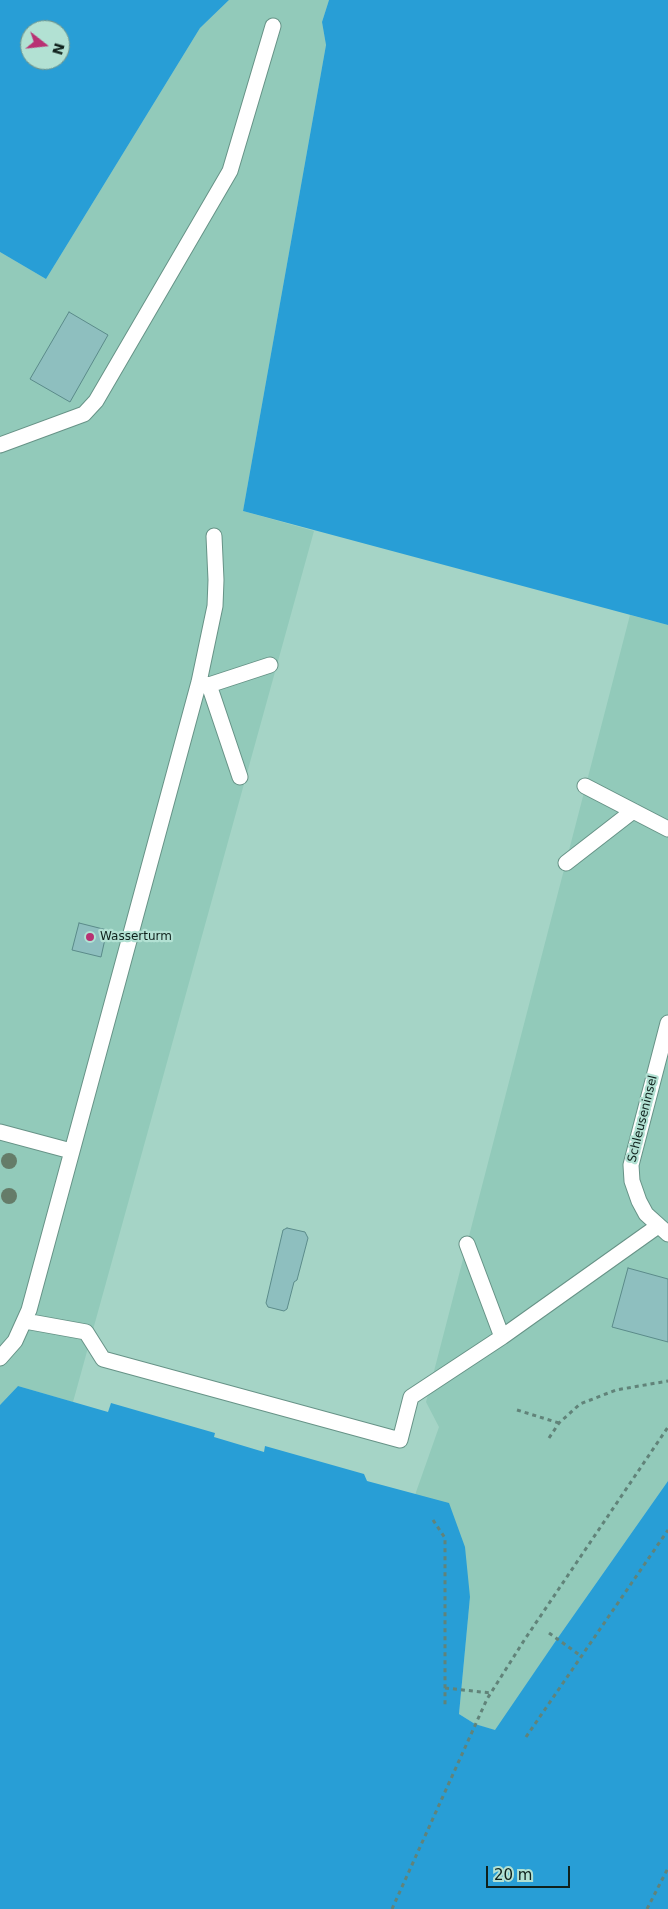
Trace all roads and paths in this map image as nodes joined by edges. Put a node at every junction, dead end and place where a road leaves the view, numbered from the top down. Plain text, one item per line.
1 (273, 26) dead end
2 (0, 445) edge
3 (214, 536) dead end
4 (270, 665) dead end
5 (204, 683) junction
6 (240, 777) dead end
7 (585, 786) dead end
8 (633, 811) junction
9 (668, 830) edge
10 (566, 863) dead end
11 (668, 1023) edge
12 (0, 1132) edge
13 (72, 1151) junction
14 (663, 1230) edge
15 (467, 1244) dead end
16 (25, 1322) junction
17 (502, 1337) junction
18 (0, 1358) edge
19 (668, 1382) edge
20 (517, 1410) dead end
21 (559, 1423) junction
22 (668, 1428) edge
23 (549, 1438) dead end
24 (433, 1520) dead end
25 (668, 1530) edge
26 (549, 1633) dead end
27 (580, 1656) junction
28 (445, 1688) junction
29 (491, 1693) junction
30 (445, 1706) dead end
31 (526, 1737) dead end
32 (668, 1868) edge
33 (392, 1909) edge
34 (647, 1909) edge

1 - 2 lane
3 - 5 lane
4 - 5 lane
5 - 6 lane
5 - 13 lane
7 - 8 lane
8 - 9 lane
8 - 10 lane
11 - 14 lane, Schleuseninsel
12 - 13 lane
13 - 16 lane
14 - 17 lane
15 - 17 lane
16 - 17 lane
16 - 18 lane
19 - 21 path
20 - 21 path
21 - 23 path
22 - 29 path
24 - 28 path
25 - 27 path
26 - 27 path
27 - 31 path
28 - 29 path
28 - 30 path
29 - 33 path
32 - 34 path

